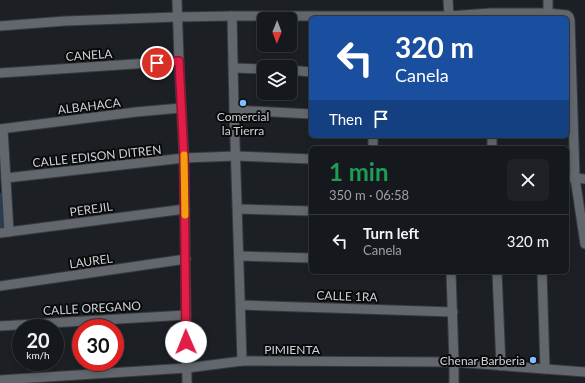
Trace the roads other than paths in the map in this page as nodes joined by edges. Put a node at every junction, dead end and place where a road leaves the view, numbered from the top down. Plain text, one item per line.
1 (177, 0) edge
2 (448, 0) edge
3 (548, 0) edge
4 (548, 13) junction
5 (491, 15) edge
6 (232, 16) junction
7 (449, 16) junction
8 (568, 16) edge
9 (178, 17) junction
10 (569, 17) edge
11 (0, 26) edge
12 (179, 61) junction
13 (234, 68) junction
14 (257, 70) edge
15 (297, 71) edge
16 (569, 71) edge
17 (309, 72) edge
18 (0, 73) edge
19 (181, 108) junction
20 (234, 110) junction
21 (309, 114) edge
22 (2, 129) edge
23 (236, 156) junction
24 (184, 158) junction
25 (309, 159) edge
26 (571, 177) edge
27 (6, 178) junction
28 (585, 179) edge
29 (185, 209) junction
30 (238, 209) junction
31 (309, 211) edge
32 (4, 233) edge
33 (585, 244) edge
34 (239, 256) junction
35 (309, 258) edge
36 (186, 259) junction
37 (451, 274) edge
38 (497, 274) edge
39 (542, 274) edge
40 (0, 286) edge
41 (240, 305) junction
42 (452, 312) junction
43 (186, 315) junction
44 (0, 326) edge
45 (242, 360) junction
46 (454, 362) junction
47 (501, 366) junction
48 (187, 368) junction
49 (546, 369) junction
50 (585, 372) edge
51 (0, 380) edge
52 (186, 383) edge
53 (454, 383) edge

1 - 9 street
2 - 7 street
3 - 4 street
4 - 5 street
4 - 8 street
5 - 7 street
6 - 7 street
6 - 9 street
6 - 13 street
9 - 11 street
9 - 12 street
10 - 16 street
12 - 18 street, CANELA
12 - 19 street
13 - 14 street
13 - 20 street
15 - 17 street
16 - 26 street
19 - 22 street, ALBAHACA
19 - 24 street
20 - 21 street
20 - 23 street
22 - 27 street
23 - 24 street, CALLE EDISON DITREN
23 - 25 street, CALLE EDISON DITREN
23 - 30 street
24 - 27 street, CALLE EDISON DITREN
24 - 29 street
26 - 28 street
26 - 33 street
27 - 32 street
29 - 32 street, PEREJIL
29 - 36 street
30 - 31 street
30 - 34 street
34 - 35 street
34 - 41 street
36 - 40 street, LAUREL
36 - 43 street
37 - 42 street
38 - 47 street
39 - 49 street
41 - 42 street, CALLE 1RA
41 - 45 street
42 - 46 street
43 - 44 street, CALLE OREGANO
43 - 48 street
45 - 46 street, PIMIENTA
45 - 48 street, PIMIENTA
46 - 47 street, PIMIENTA
46 - 53 street
47 - 49 street, PIMIENTA
48 - 51 street, PIMIENTA
48 - 52 street
49 - 50 street, PIMIENTA

